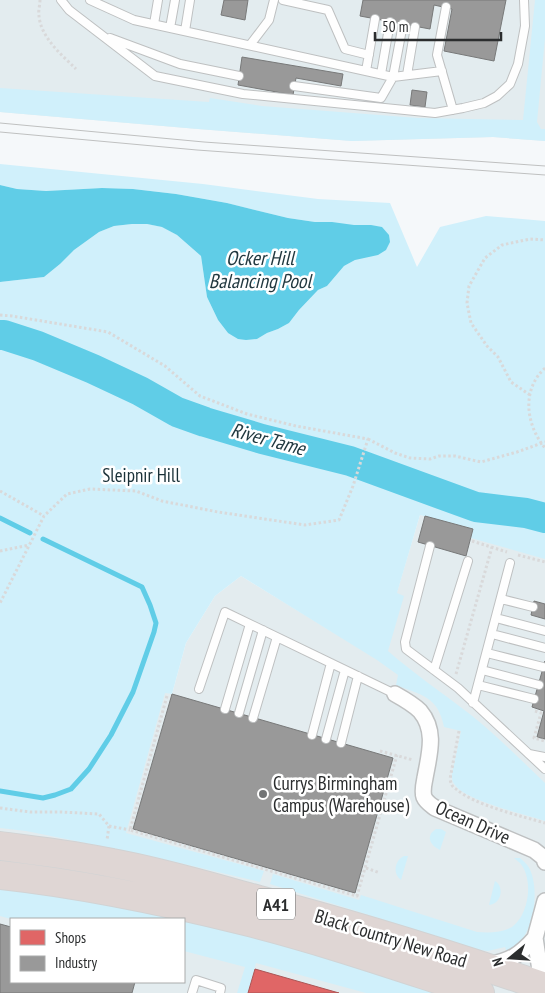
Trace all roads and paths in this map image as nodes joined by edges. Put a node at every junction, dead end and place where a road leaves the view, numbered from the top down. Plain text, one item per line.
1 (40, 0) edge
2 (60, 0) edge
3 (90, 0) edge
4 (158, 0) edge
5 (175, 0) edge
6 (190, 0) edge
7 (274, 0) edge
8 (283, 0) edge
9 (524, 0) edge
10 (446, 7) dead end
11 (375, 19) dead end
12 (390, 22) dead end
13 (154, 24) junction
14 (403, 24) dead end
15 (415, 27) dead end
16 (170, 28) junction
17 (185, 31) junction
18 (101, 35) junction
19 (250, 45) junction
20 (369, 55) junction
21 (76, 69) dead end
22 (366, 71) junction
23 (442, 71) junction
24 (381, 74) junction
25 (407, 75) junction
26 (239, 76) dead end
27 (393, 77) junction
28 (294, 86) dead end
29 (453, 110) junction
30 (545, 240) edge
31 (0, 315) edge
32 (543, 370) edge
33 (545, 376) edge
34 (530, 395) junction
35 (368, 439) junction
36 (543, 443) edge
37 (545, 448) edge
38 (0, 491) edge
39 (44, 516) junction
40 (30, 545) junction
41 (430, 546) dead end
42 (0, 551) edge
43 (468, 561) dead end
44 (510, 563) dead end
45 (501, 599) junction
46 (0, 603) edge
47 (533, 608) dead end
48 (496, 618) junction
49 (250, 624) junction
50 (262, 630) junction
51 (545, 631) edge
52 (492, 634) junction
53 (276, 637) junction
54 (545, 648) edge
55 (487, 653) junction
56 (331, 663) junction
57 (543, 667) dead end
58 (345, 670) junction
59 (434, 670) junction
60 (482, 670) junction
61 (358, 676) junction
62 (478, 684) junction
63 (538, 684) dead end
64 (199, 690) dead end
65 (395, 694) joint
66 (168, 696) dead end
67 (534, 699) dead end
68 (473, 703) junction
69 (224, 709) dead end
70 (239, 713) dead end
71 (254, 718) dead end
72 (459, 731) dead end
73 (312, 735) dead end
74 (326, 739) dead end
75 (341, 743) dead end
76 (529, 754) junction
77 (397, 755) dead end
78 (545, 756) edge
79 (545, 769) edge
80 (0, 808) edge
81 (545, 823) edge
82 (109, 826) junction
83 (130, 830) junction
84 (107, 842) dead end
85 (0, 846) edge
86 (545, 862) edge
87 (366, 868) junction
88 (380, 873) dead end
89 (0, 875) edge
90 (545, 901) edge
91 (535, 938) junction
92 (477, 964) junction
93 (545, 981) edge
94 (545, 987) edge
95 (192, 993) edge
96 (220, 993) edge
97 (480, 993) edge

1 - 21 path
2 - 18 lane
3 - 13 lane
4 - 13 lane
5 - 16 lane
6 - 17 lane
7 - 19 lane
8 - 20 lane
9 - 29 lane
10 - 23 lane
11 - 20 lane
12 - 24 lane
13 - 16 lane
14 - 27 lane
15 - 25 lane
16 - 17 lane
17 - 19 lane
18 - 26 lane
18 - 29 lane
19 - 22 lane
20 - 22 lane
22 - 24 lane
23 - 25 lane
23 - 29 lane
24 - 27 lane
25 - 27 lane
27 - 28 lane
30 - 34 path
31 - 35 path
32 - 33 path
32 - 34 path
34 - 36 path
35 - 36 path
35 - 39 path
36 - 37 path
38 - 39 path
39 - 40 path
40 - 42 path
40 - 46 path
41 - 59 lane
43 - 59 lane
44 - 45 lane
45 - 47 lane
45 - 48 lane
48 - 51 lane
48 - 52 lane
49 - 50 lane
49 - 64 lane
49 - 69 lane
50 - 53 lane
50 - 70 lane
52 - 54 lane
52 - 55 lane
53 - 56 lane
53 - 71 lane
55 - 57 lane
55 - 60 lane
56 - 58 lane
56 - 73 lane
58 - 61 lane
58 - 74 lane
59 - 68 lane
60 - 62 lane
60 - 63 lane
61 - 65 lane
61 - 75 lane
62 - 67 lane
62 - 68 lane
65 - 86 street, Ocean Drive
66 - 83 path
68 - 76 lane
72 - 81 path
76 - 78 lane
76 - 79 lane
77 - 87 path
80 - 82 path
82 - 83 path
82 - 84 path
83 - 87 path
85 - 92 highway, Black Country New Road / A41
87 - 88 path
89 - 97 highway, Black Country New Road / A41
90 - 91 street
91 - 92 street
91 - 93 street
92 - 94 highway, Black Country New Road / A41
95 - 96 lane

